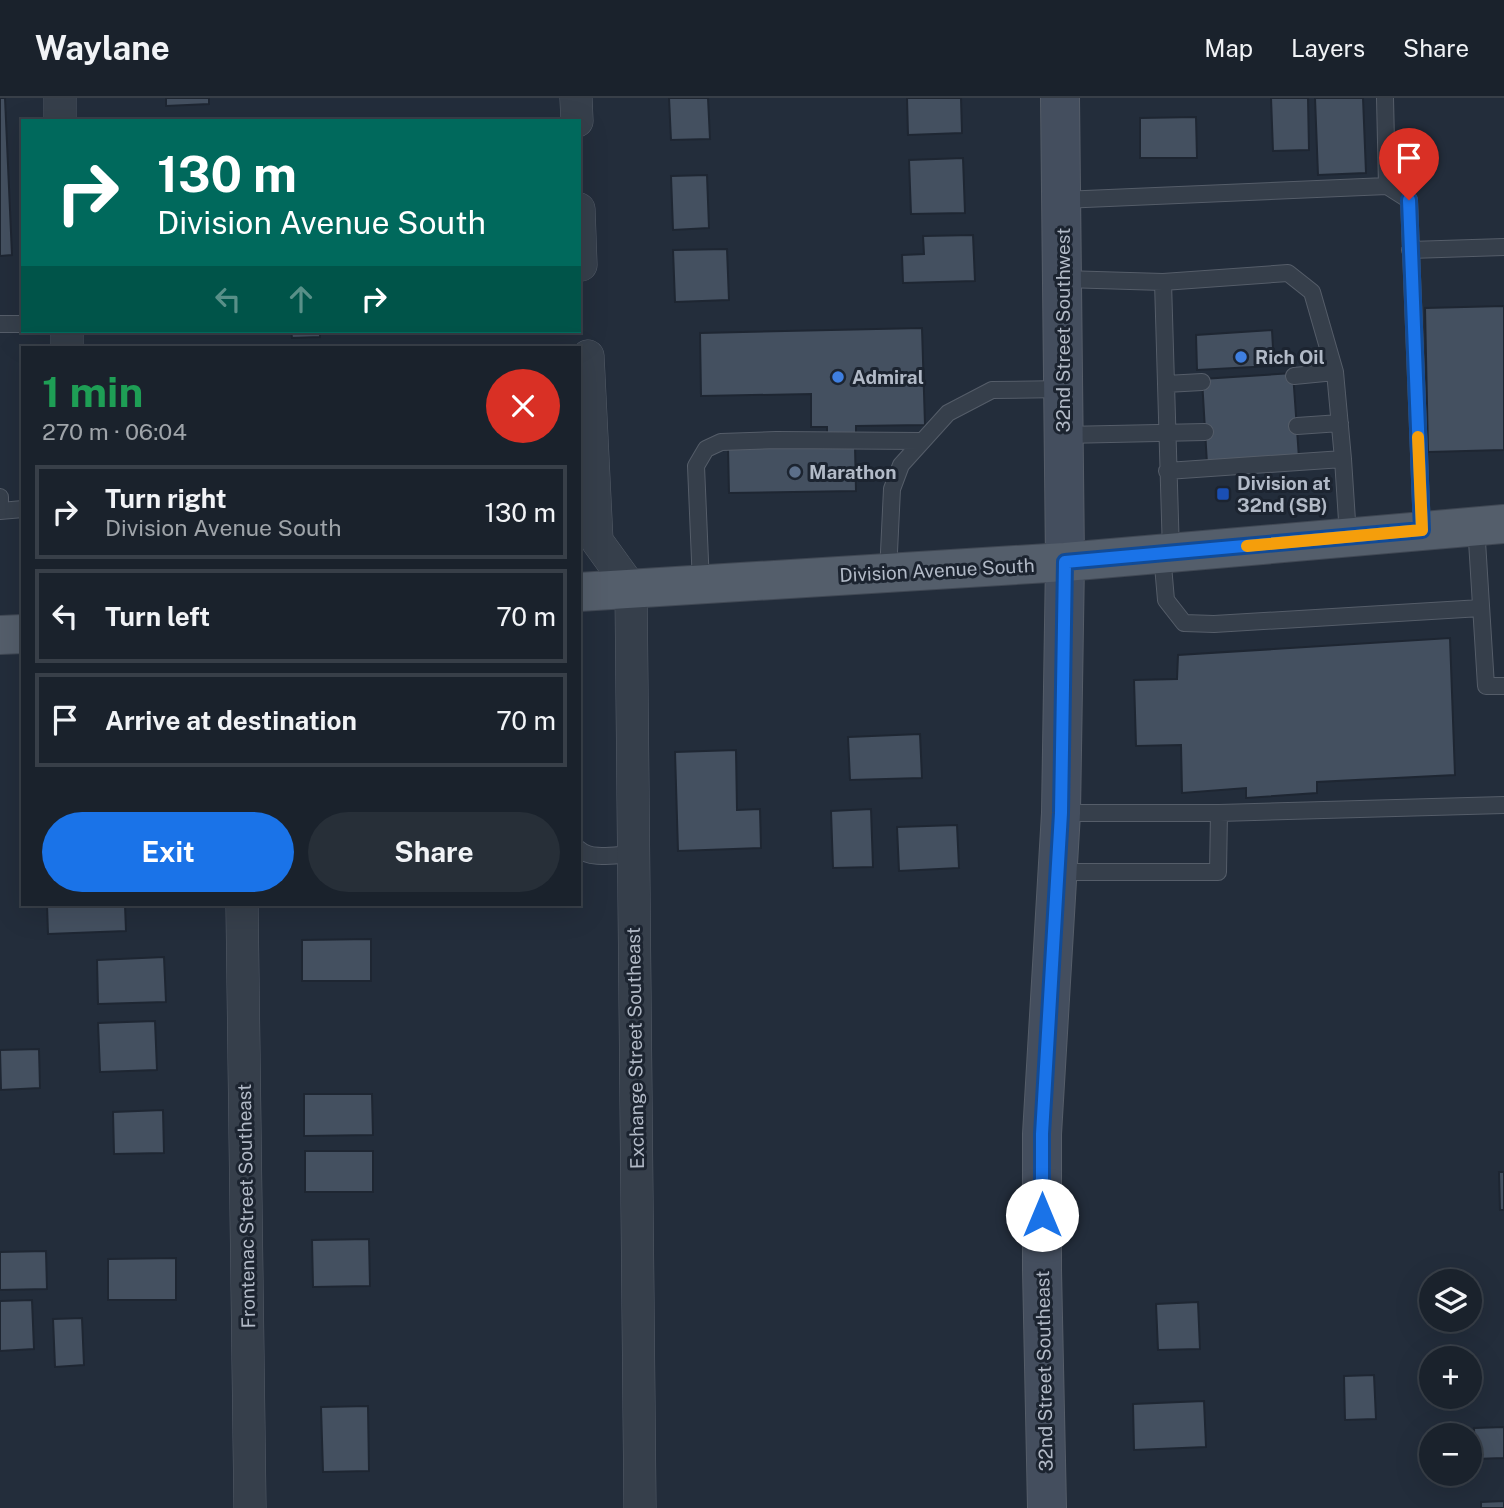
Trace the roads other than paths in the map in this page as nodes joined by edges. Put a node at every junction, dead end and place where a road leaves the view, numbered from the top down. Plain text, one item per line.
1 (60, 98) edge
2 (576, 98) edge
3 (1060, 98) edge
4 (1385, 98) edge
5 (60, 119) edge
6 (577, 119) edge
7 (1387, 186) junction
8 (1062, 200) junction
9 (1504, 247) edge
10 (1410, 250) junction
11 (1064, 279) junction
12 (1163, 282) junction
13 (0, 324) edge
14 (21, 324) edge
15 (588, 356) dead end
16 (1335, 372) junction
17 (1294, 376) dead end
18 (1202, 382) dead end
19 (1166, 384) junction
20 (1064, 389) junction
21 (1340, 423) junction
22 (1297, 426) dead end
23 (1205, 432) dead end
24 (1166, 433) junction
25 (1064, 435) junction
26 (921, 441) junction
27 (1343, 459) junction
28 (1167, 471) junction
29 (0, 497) edge
30 (21, 509) edge
31 (1490, 525) edge
32 (1422, 530) junction
33 (1348, 536) junction
34 (1166, 553) junction
35 (1065, 562) junction
36 (888, 573) junction
37 (701, 584) junction
38 (631, 588) junction
39 (581, 592) edge
40 (1482, 608) junction
41 (21, 634) edge
42 (0, 635) edge
43 (1504, 686) edge
44 (1504, 805) edge
45 (1061, 813) junction
46 (1219, 813) junction
47 (581, 852) edge
48 (634, 854) junction
49 (1058, 872) junction
50 (243, 906) edge
51 (250, 1508) edge
52 (639, 1508) edge
53 (1047, 1508) edge

1 - 5 street
2 - 6 street
3 - 8 street, 32nd Street Southwest
4 - 7 lane
7 - 8 lane
7 - 10 lane
8 - 11 street, 32nd Street Southwest
9 - 10 lane
10 - 32 lane
11 - 12 lane
11 - 20 street, 32nd Street Southwest
12 - 16 lane
12 - 19 lane
13 - 14 lane
15 - 38 street
16 - 17 lane
16 - 21 lane
18 - 19 lane
19 - 24 lane
20 - 25 street, 32nd Street Southwest
20 - 26 lane
21 - 22 lane
21 - 27 lane
23 - 24 lane
24 - 25 lane
24 - 28 lane
25 - 35 street, 32nd Street Southwest
26 - 36 lane
26 - 37 lane
27 - 28 lane
27 - 33 lane
28 - 34 lane
29 - 30 lane
31 - 32 main road, Division Avenue South
31 - 40 lane
32 - 33 main road, Division Avenue South
33 - 34 main road, Division Avenue South
34 - 35 main road, Division Avenue South
34 - 40 lane
35 - 36 main road, Division Avenue South
35 - 45 street, 32nd Street Southeast
36 - 37 main road, Division Avenue South
37 - 38 main road, Division Avenue South
38 - 39 main road, Division Avenue South
38 - 48 street, Exchange Street Southeast
40 - 43 lane
41 - 42 main road
44 - 46 lane
45 - 46 lane
45 - 49 street, 32nd Street Southeast
46 - 49 lane
47 - 48 lane
48 - 52 street, Exchange Street Southeast
49 - 53 street, 32nd Street Southeast
50 - 51 street, Frontenac Street Southeast

